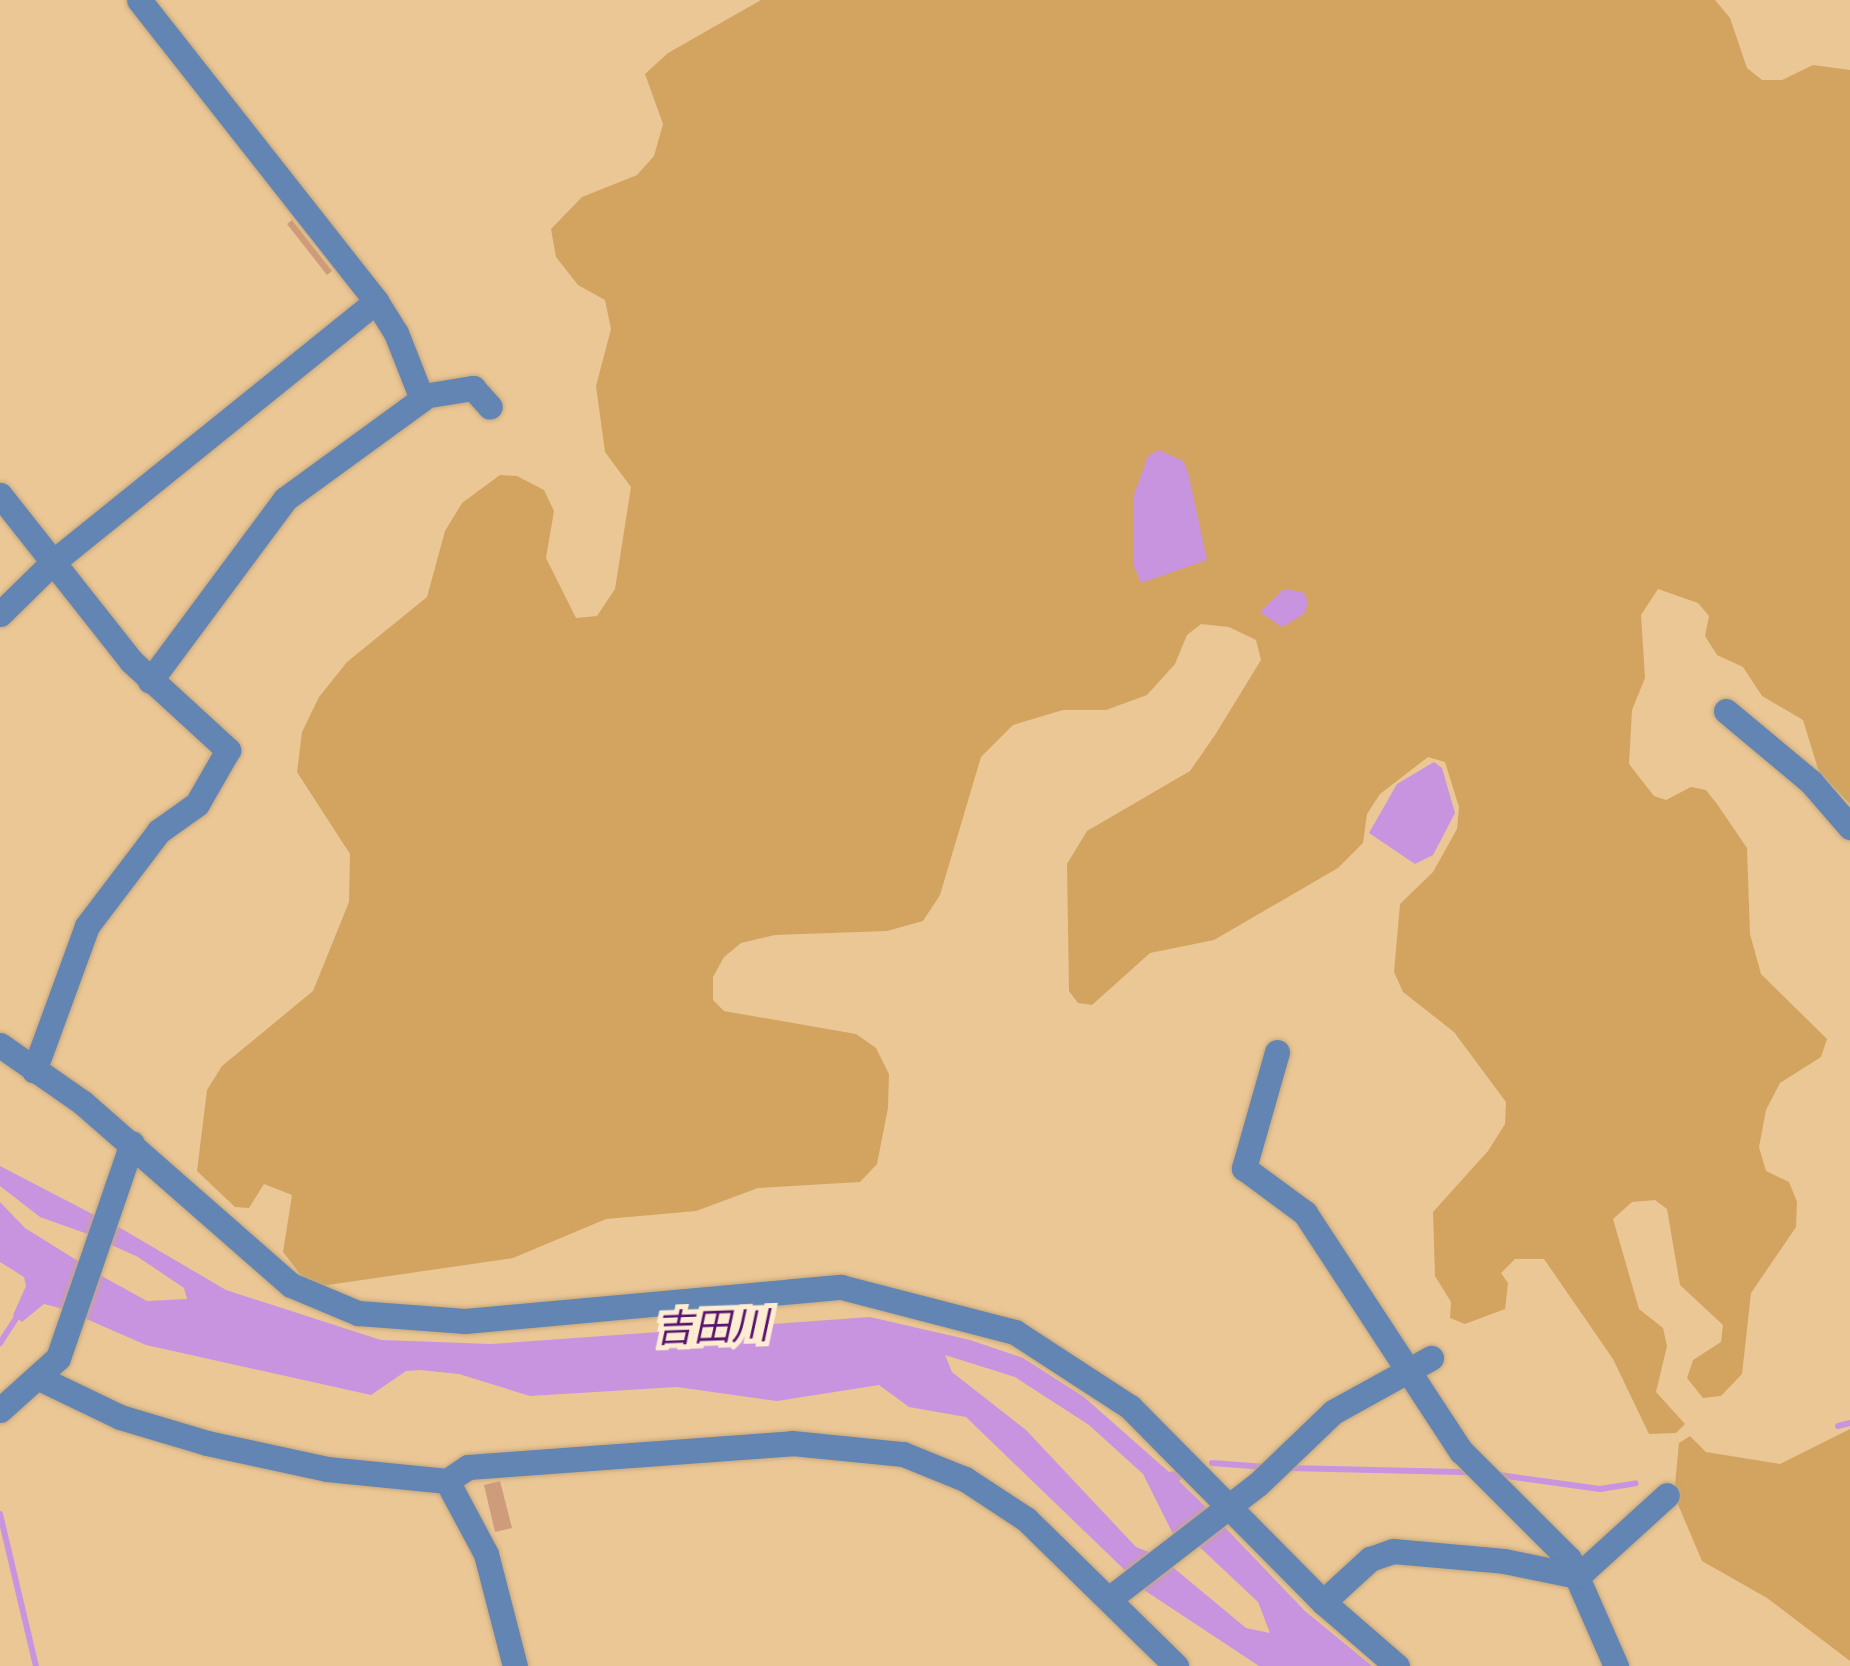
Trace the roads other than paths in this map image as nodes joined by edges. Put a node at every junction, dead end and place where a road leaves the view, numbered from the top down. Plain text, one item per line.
1 (139, 0) edge
2 (376, 302) junction
3 (423, 396) junction
4 (490, 407) dead end
5 (0, 495) edge
6 (53, 562) junction
7 (0, 614) edge
8 (150, 681) junction
9 (1726, 711) dead end
10 (1850, 827) edge
11 (0, 1045) edge
12 (1277, 1052) dead end
13 (34, 1071) junction
14 (132, 1143) junction
15 (1432, 1358) dead end
16 (1409, 1372) junction
17 (39, 1378) junction
18 (0, 1410) edge
19 (446, 1481) junction
20 (1667, 1495) dead end
21 (1226, 1507) junction
22 (1578, 1576) junction
23 (1115, 1594) junction
24 (1324, 1602) junction
25 (515, 1666) edge
26 (1176, 1666) edge
27 (1398, 1666) edge
28 (1616, 1666) edge

1 - 2 street
2 - 3 street
2 - 6 street
3 - 4 street
3 - 8 street
5 - 6 street
6 - 7 street
6 - 8 street
8 - 13 street
9 - 10 street
11 - 13 street
12 - 16 street
13 - 14 street
14 - 17 street
14 - 21 street
15 - 16 street
16 - 21 street
16 - 22 street
17 - 18 street
17 - 19 street
19 - 23 street
19 - 25 street
20 - 22 street
21 - 23 street
21 - 24 street
22 - 24 street
22 - 28 street
23 - 26 street
24 - 27 street

